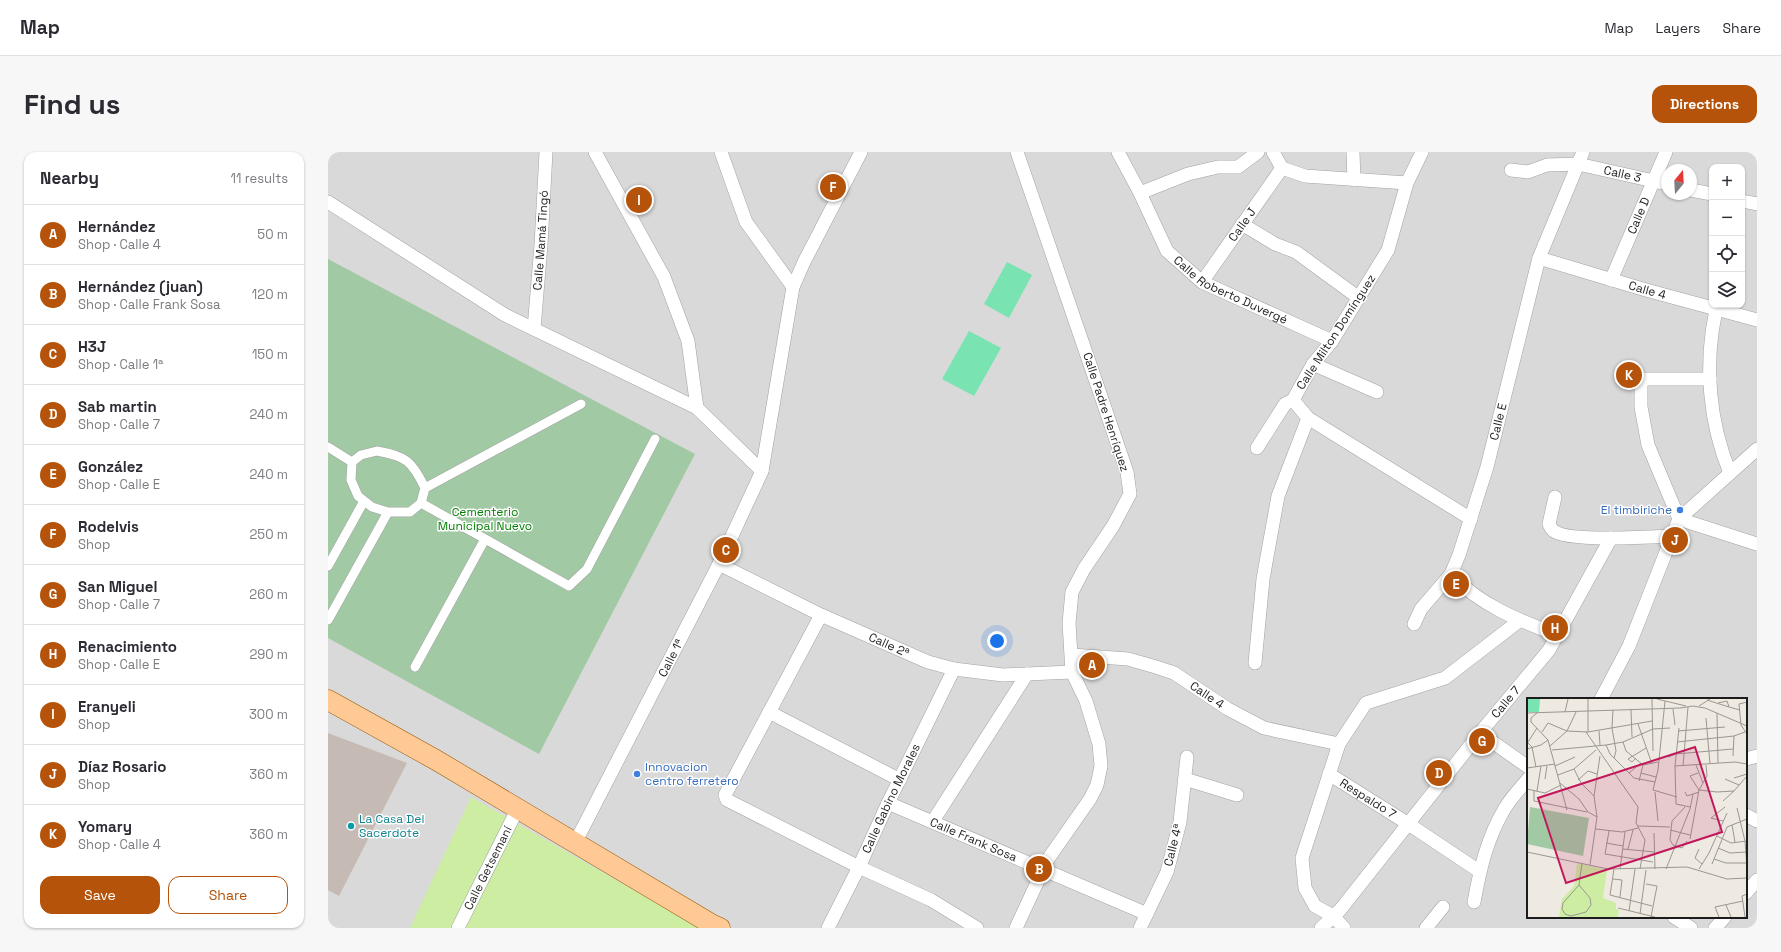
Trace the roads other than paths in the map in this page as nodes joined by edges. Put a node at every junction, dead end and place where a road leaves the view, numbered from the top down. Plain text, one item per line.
1 (546, 152) edge
2 (595, 152) edge
3 (721, 152) edge
4 (861, 152) edge
5 (1017, 152) edge
6 (1118, 152) edge
7 (1258, 152) edge
8 (1273, 152) edge
9 (1353, 152) edge
10 (1422, 152) edge
11 (1666, 152) edge
12 (1580, 158) edge
13 (1282, 168) junction
14 (1511, 170) dead end
15 (1354, 180) junction
16 (1653, 181) junction
17 (1408, 183) junction
18 (1661, 183) edge
19 (1697, 191) edge
20 (1140, 193) junction
21 (1709, 193) edge
22 (328, 202) edge
23 (1745, 202) edge
24 (1757, 204) edge
25 (1242, 224) junction
26 (1538, 258) junction
27 (1611, 280) junction
28 (1202, 282) junction
29 (793, 288) junction
30 (1358, 298) junction
31 (1716, 310) junction
32 (1757, 320) edge
33 (534, 329) junction
34 (1332, 341) junction
35 (1313, 364) junction
36 (1710, 378) junction
37 (1377, 392) dead end
38 (1292, 400) junction
39 (580, 404) dead end
40 (697, 408) junction
41 (1308, 418) junction
42 (655, 439) dead end
43 (328, 448) edge
44 (1257, 448) dead end
45 (1757, 449) edge
46 (352, 462) junction
47 (762, 471) junction
48 (1730, 473) junction
49 (425, 488) junction
50 (1555, 497) dead end
51 (364, 501) junction
52 (421, 503) junction
53 (388, 512) junction
54 (1471, 518) junction
55 (1679, 519) junction
56 (1672, 536) junction
57 (1611, 538) junction
58 (486, 539) junction
59 (1757, 544) edge
60 (719, 564) junction
61 (328, 566) edge
62 (1451, 574) junction
63 (821, 615) junction
64 (328, 620) edge
65 (1519, 620) junction
66 (1414, 624) dead end
67 (1558, 634) junction
68 (1072, 655) junction
69 (1255, 663) dead end
70 (415, 667) dead end
71 (954, 669) junction
72 (1072, 672) junction
73 (1027, 674) junction
74 (1602, 698) edge
75 (328, 700) edge
76 (770, 712) junction
77 (1480, 733) junction
78 (1339, 744) junction
79 (1757, 756) edge
80 (1188, 757) dead end
81 (1747, 759) edge
82 (1527, 766) edge
83 (1329, 774) junction
84 (1185, 779) junction
85 (900, 780) junction
86 (1527, 780) edge
87 (1237, 795) dead end
88 (888, 803) junction
89 (518, 808) junction
90 (1747, 816) edge
91 (933, 821) junction
92 (1757, 821) edge
93 (1407, 823) junction
94 (575, 843) junction
95 (860, 867) junction
96 (1043, 869) junction
97 (1479, 872) junction
98 (1757, 880) edge
99 (1747, 892) edge
100 (1474, 902) dead end
101 (1443, 907) dead end
102 (1147, 914) junction
103 (1333, 916) junction
104 (1676, 918) edge
105 (1724, 918) edge
106 (458, 928) edge
107 (720, 928) edge
108 (828, 928) edge
109 (977, 928) edge
110 (1016, 928) edge
111 (1140, 928) edge
112 (1321, 928) edge
113 (1344, 928) edge
114 (1426, 928) edge
115 (1691, 928) edge
116 (1715, 928) edge

1 - 33 street, Calle Mamá Tingó
2 - 40 street
3 - 29 street
4 - 29 street, Calle 1ª
5 - 68 street, Calle Padre Henríquez
6 - 20 street, Calle Roberto Duvergé
7 - 20 street
8 - 13 street
9 - 15 street
10 - 17 street, Calle Milton Domínguez
11 - 16 street, Calle D
12 - 14 street, Calle 3
12 - 16 street, Calle 3
12 - 26 street, Calle E
13 - 15 street
13 - 25 street, Calle J
15 - 17 street
16 - 18 street, Calle 3
16 - 27 street, Calle D
17 - 30 street, Calle Milton Domínguez
19 - 21 street
20 - 28 street, Calle Roberto Duvergé
22 - 33 street
23 - 24 street
25 - 28 street, Calle J
25 - 30 street
26 - 27 street, Calle 4
26 - 54 street, Calle E
27 - 31 street, Calle 4
28 - 34 street, Calle Roberto Duvergé
29 - 47 street, Calle 1ª
30 - 34 street, Calle Milton Domínguez
31 - 32 street, Calle 4
31 - 36 street
33 - 40 street
34 - 35 street, Calle Milton Domínguez
35 - 37 street
35 - 38 street, Calle Milton Domínguez
36 - 48 street
36 - 55 street
38 - 41 street, Calle Milton Domínguez
38 - 44 street
39 - 49 street
40 - 47 street
41 - 54 street, Calle Milton Domínguez
41 - 69 street
42 - 58 street
43 - 46 street
45 - 48 street
46 - 49 street
46 - 51 street
47 - 60 street, Calle 1ª
48 - 55 street
49 - 52 street
50 - 57 street
51 - 53 street
51 - 61 street
52 - 53 street
52 - 58 street
53 - 64 street
54 - 62 street, Calle E
55 - 56 street
55 - 59 street
56 - 57 street
56 - 74 street
57 - 67 street, Calle 7
58 - 70 street
60 - 63 street, Calle 2ª
60 - 94 street, Calle 1ª
62 - 65 street
62 - 66 street
63 - 71 street, Calle 2ª
63 - 76 street
65 - 67 street
65 - 78 street
67 - 77 street, Calle 7
68 - 72 street, Calle Padre Henríquez
68 - 78 street, Calle 4
71 - 73 street, Calle 2ª
71 - 85 street, Calle Gabino Morales
72 - 73 street, Calle 2ª
72 - 96 street, Calle Padre Henríquez
73 - 91 street
75 - 89 main road
76 - 85 street
76 - 95 street
77 - 82 street
77 - 93 street, Calle 7
78 - 83 street
79 - 81 street
80 - 84 street, Calle 4ª
83 - 93 street, Respaldo 7
83 - 103 street
84 - 87 street
84 - 102 street, Calle 4ª
85 - 88 street, Calle Gabino Morales
86 - 97 street
88 - 91 street, Calle Frank Sosa
88 - 95 street, Calle Gabino Morales
89 - 94 main road
89 - 106 street, Calle Getsemaní
90 - 92 street
91 - 96 street, Calle Frank Sosa
93 - 97 street, Respaldo 7
93 - 103 street, Calle 7
94 - 107 main road
95 - 108 street, Calle Gabino Morales
95 - 109 street
96 - 102 street, Calle Frank Sosa
96 - 110 street, Calle Padre Henríquez
97 - 100 street
98 - 99 street
101 - 114 street
102 - 111 street, Calle 4ª
103 - 112 street, Calle 7
103 - 113 street
104 - 115 street
105 - 116 street

